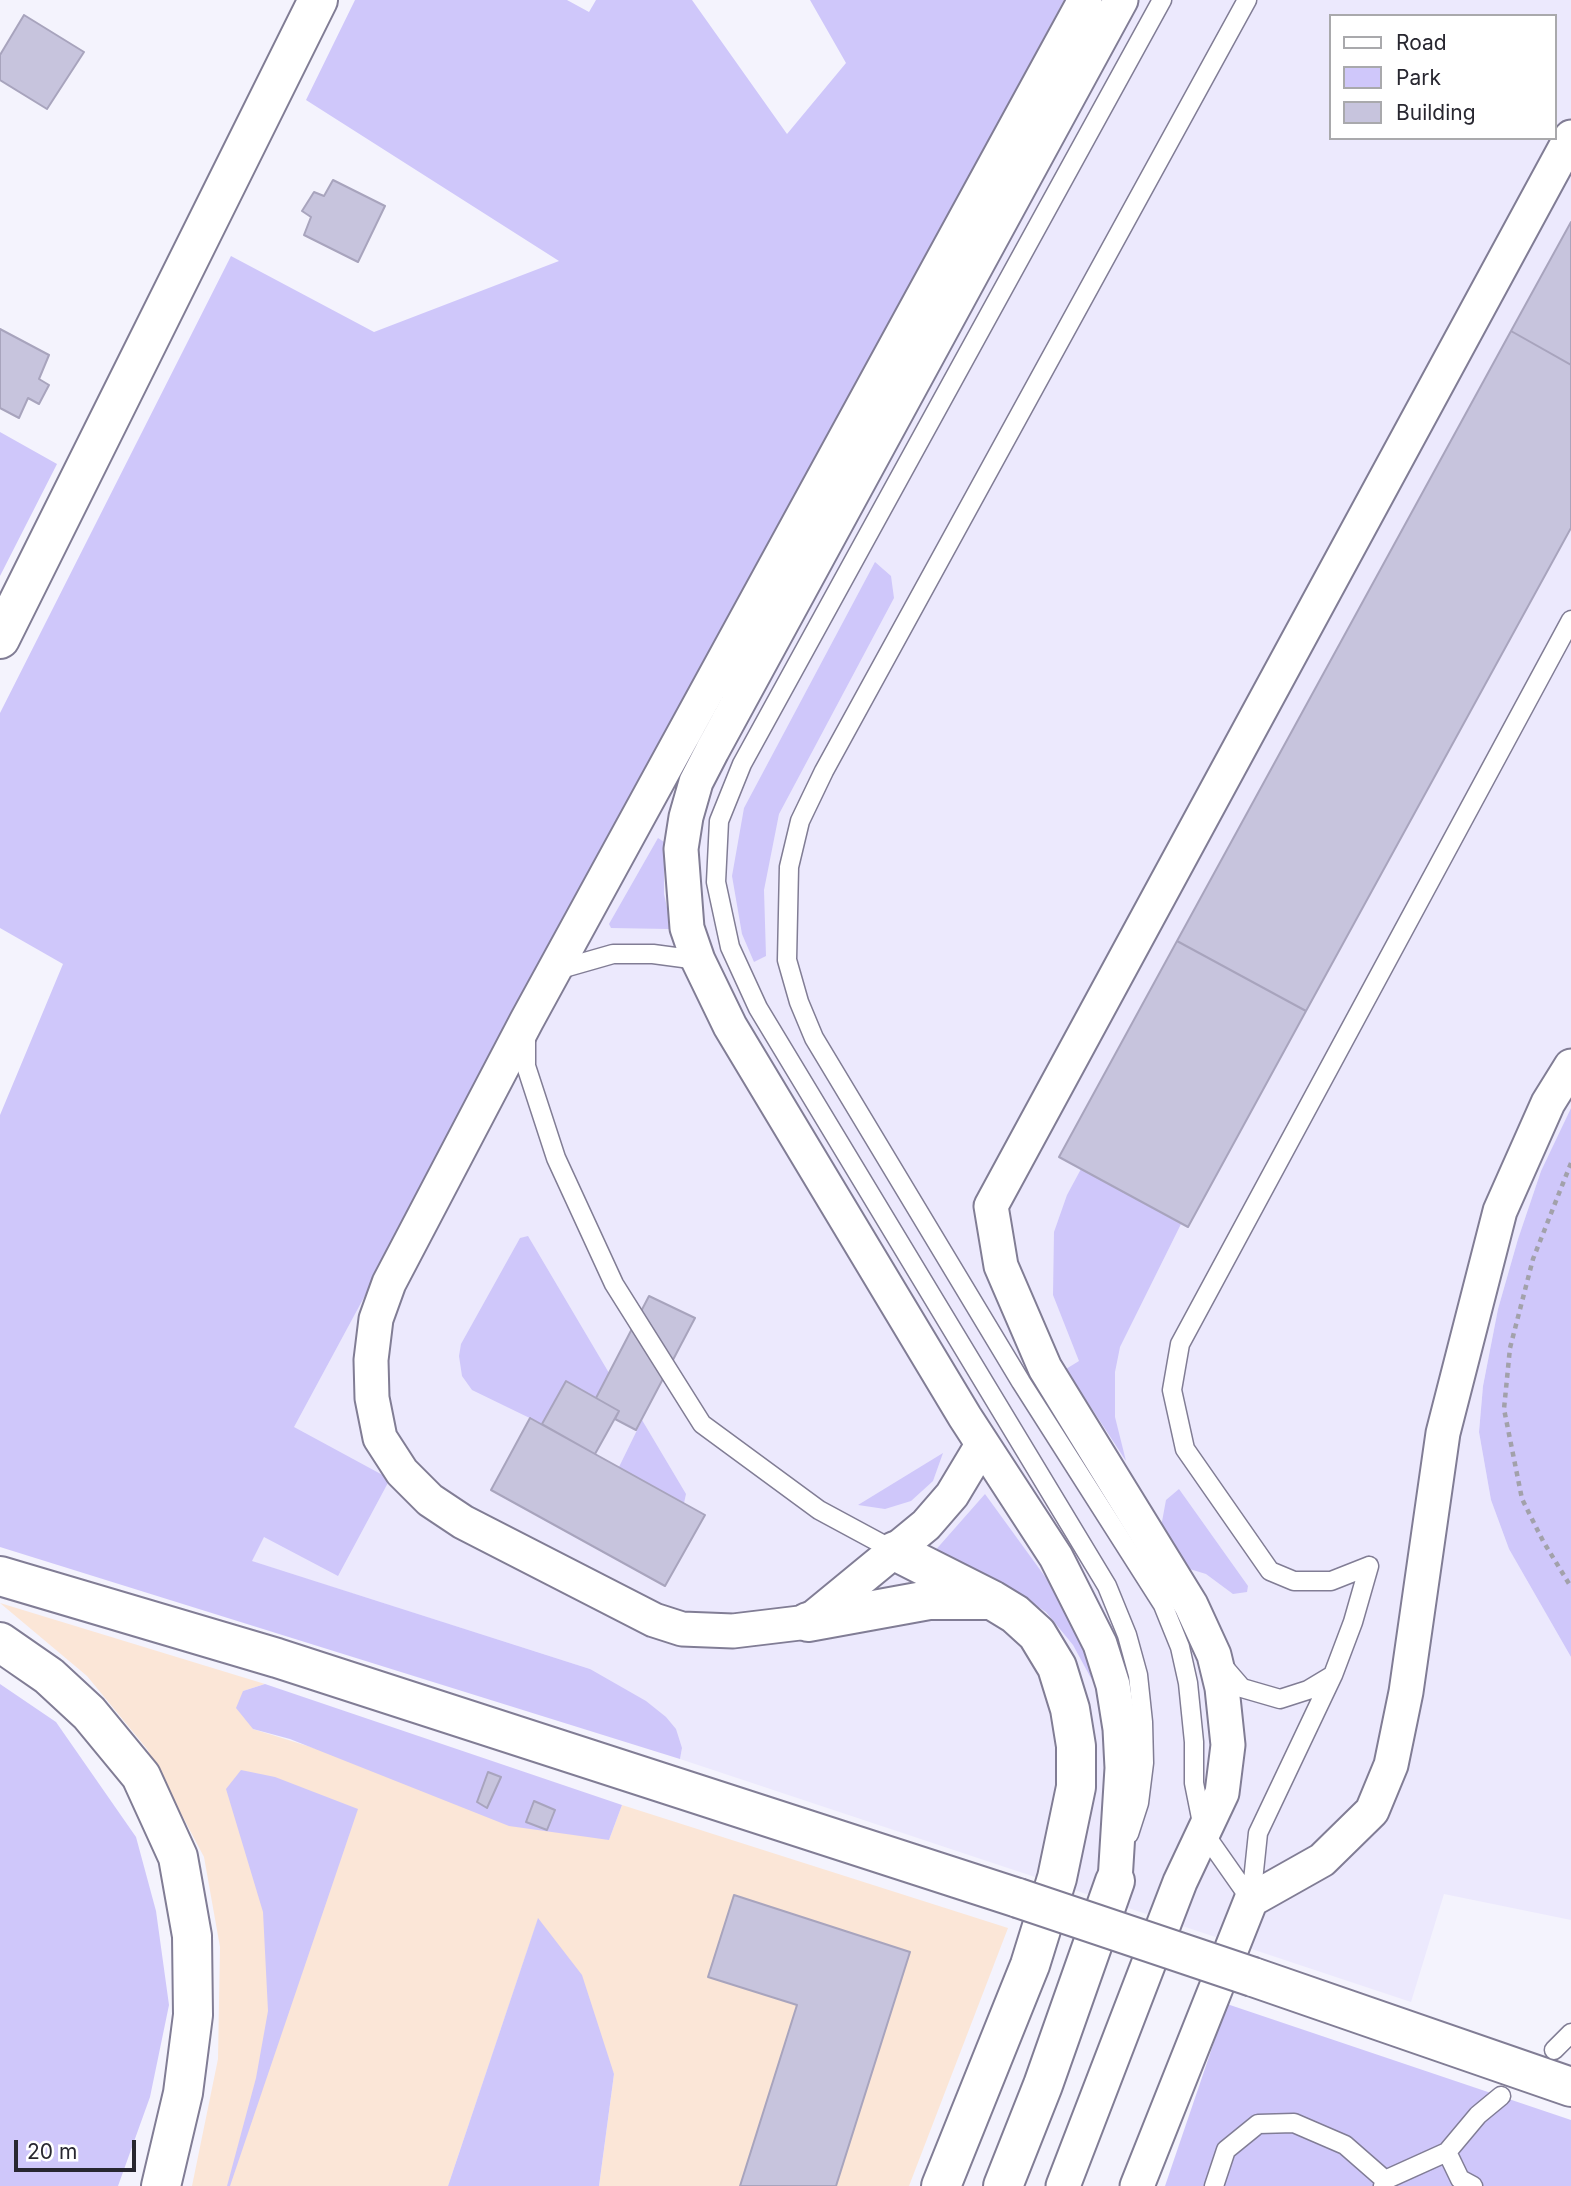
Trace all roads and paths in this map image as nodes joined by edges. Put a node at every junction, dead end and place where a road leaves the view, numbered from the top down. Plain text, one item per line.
1 (318, 0) edge
2 (1085, 0) edge
3 (1121, 0) edge
4 (1162, 0) edge
5 (1247, 0) edge
6 (1571, 137) edge
7 (1571, 621) edge
8 (0, 639) edge
9 (698, 960) junction
10 (553, 971) junction
11 (527, 1020) junction
12 (1571, 1066) edge
13 (1571, 1163) edge
14 (982, 1445) junction
15 (895, 1551) junction
16 (0, 1576) edge
17 (1571, 1587) edge
18 (992, 1600) junction
19 (808, 1622) junction
20 (0, 1642) edge
21 (1214, 1655) junction
22 (1334, 1675) junction
23 (1204, 1833) junction
24 (1115, 1881) junction
25 (1251, 1900) junction
26 (1571, 2033) edge
27 (1554, 2050) dead end
28 (1571, 2087) edge
29 (1501, 2096) dead end
30 (1447, 2152) junction
31 (1384, 2183) edge
32 (161, 2186) edge
33 (942, 2186) edge
34 (1003, 2186) edge
35 (1063, 2186) edge
36 (1137, 2186) edge
37 (1214, 2186) edge
38 (1473, 2186) edge

1 - 8 main road
2 - 10 street
3 - 9 street
4 - 24 lane
5 - 23 lane
6 - 21 street
7 - 22 lane
9 - 10 lane
9 - 14 street
10 - 11 street
11 - 15 lane
11 - 19 street
12 - 25 street
13 - 17 path
14 - 15 street
14 - 24 street
15 - 18 main road
15 - 19 street
16 - 28 main road, bridge
18 - 19 main road
18 - 33 main road
20 - 32 main road
21 - 22 lane
21 - 23 street
22 - 25 lane
23 - 25 lane
23 - 35 street
24 - 34 main road
25 - 36 street
26 - 27 lane
29 - 30 lane
30 - 31 lane
30 - 38 lane
31 - 37 lane

